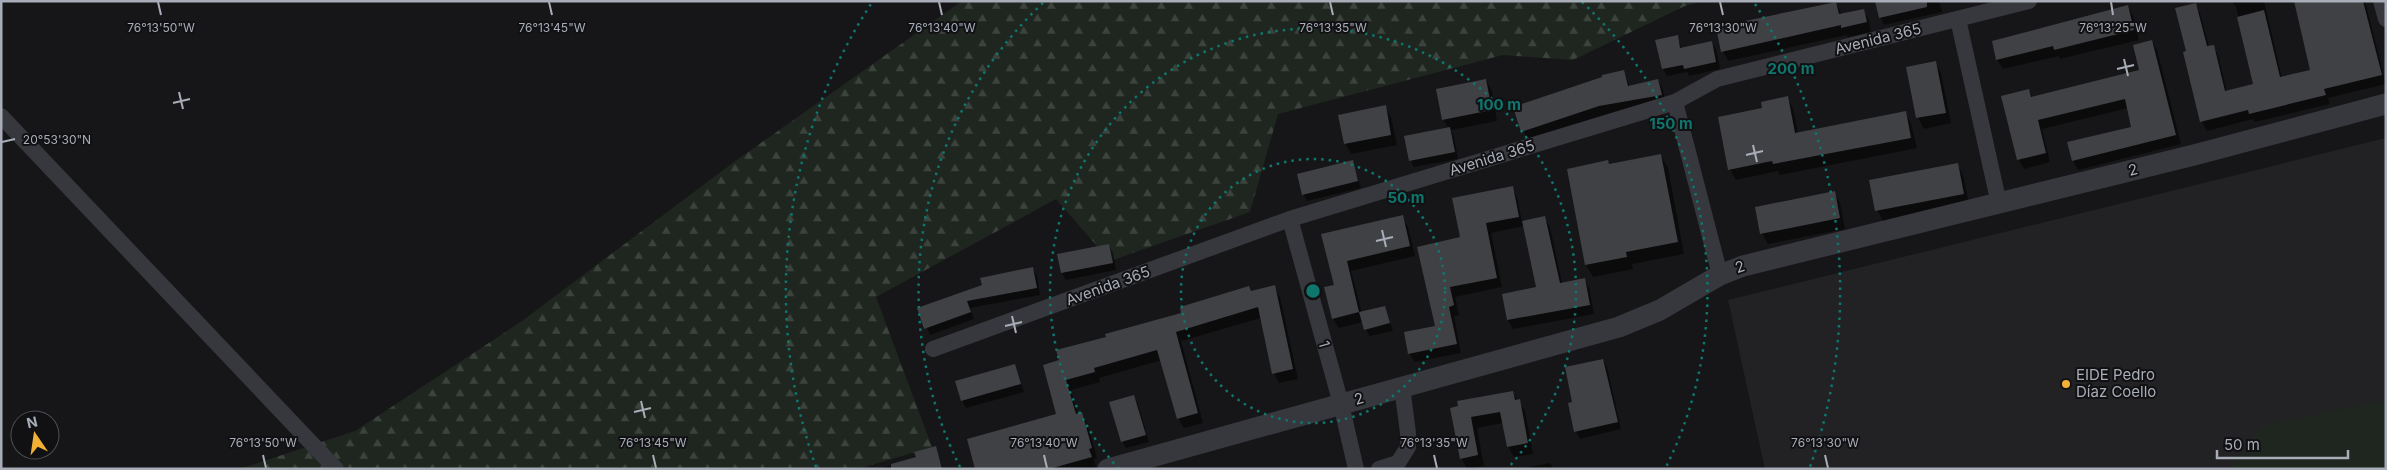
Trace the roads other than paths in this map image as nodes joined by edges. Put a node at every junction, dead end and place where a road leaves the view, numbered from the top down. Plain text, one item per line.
1 (2029, 1) edge
2 (2381, 1) edge
3 (1958, 19) junction
4 (2386, 19) edge
5 (1675, 102) junction
6 (2386, 104) edge
7 (1, 116) edge
8 (1999, 204) junction
9 (1290, 219) junction
10 (1720, 275) junction
11 (933, 349) dead end
12 (1402, 387) junction
13 (1341, 404) junction
14 (336, 469) edge
15 (1108, 469) edge
16 (1356, 469) edge
17 (1379, 469) edge

1 - 3 street, Avenida 365
2 - 4 street
3 - 5 street, Avenida 365
3 - 8 street
5 - 9 street, Avenida 365
5 - 10 street
6 - 8 street, 2
7 - 14 street
8 - 10 street, 2
9 - 11 street, Avenida 365
9 - 13 street, 1
10 - 12 street, 2
12 - 13 street, 2
12 - 17 street
13 - 15 street, 2
13 - 16 street, 1

